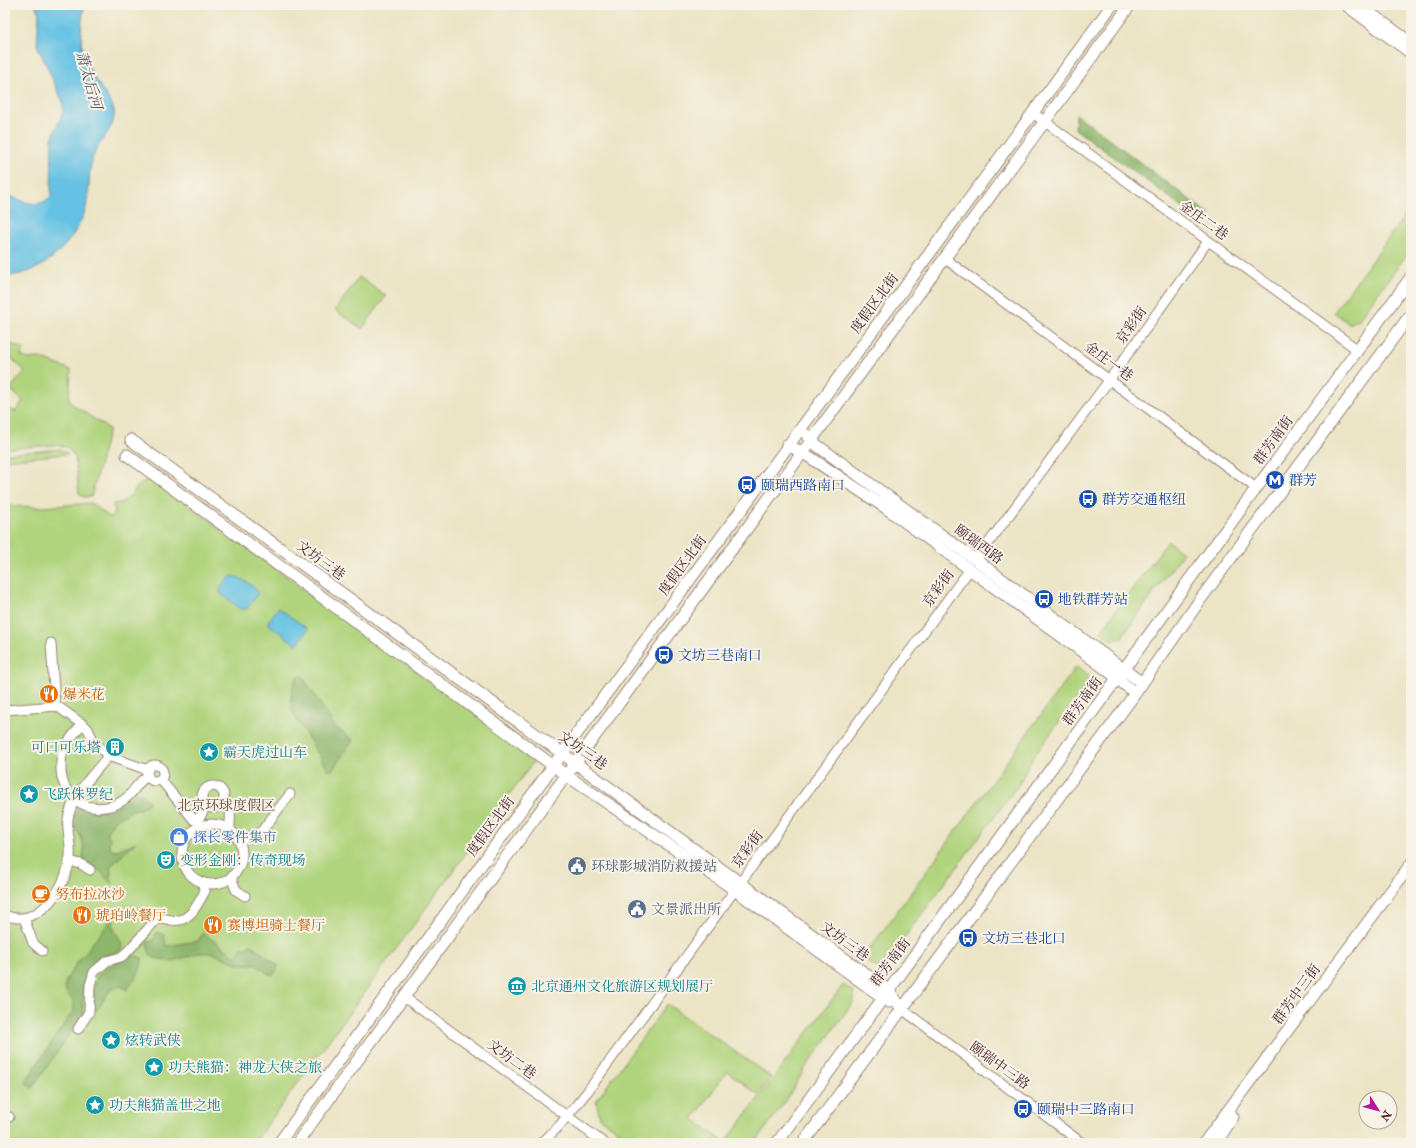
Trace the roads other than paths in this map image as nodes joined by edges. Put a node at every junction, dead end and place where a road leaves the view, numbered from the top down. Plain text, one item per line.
1 (1112, 5) edge
2 (1130, 5) edge
3 (1346, 5) edge
4 (1360, 5) edge
5 (1411, 43) edge
6 (1411, 53) edge
7 (1054, 84) junction
8 (1065, 93) junction
9 (1033, 113) junction
10 (1044, 121) junction
11 (1012, 141) junction
12 (1024, 149) junction
13 (1208, 241) junction
14 (944, 258) junction
15 (1411, 277) edge
16 (1411, 314) edge
17 (1358, 350) junction
18 (1110, 379) junction
19 (801, 427) junction
20 (131, 440) dead end
21 (811, 441) junction
22 (788, 445) junction
23 (802, 452) junction
24 (127, 455) dead end
25 (1256, 488) junction
26 (973, 564) junction
27 (51, 643) dead end
28 (1120, 673) junction
29 (1142, 683) junction
30 (1135, 693) junction
31 (55, 706) junction
32 (5, 710) edge
33 (82, 724) junction
34 (562, 754) junction
35 (108, 756) junction
36 (575, 762) junction
37 (553, 766) junction
38 (148, 773) junction
39 (566, 775) junction
40 (160, 779) junction
41 (290, 794) dead end
42 (75, 800) junction
43 (224, 800) junction
44 (206, 806) junction
45 (196, 824) junction
46 (230, 831) junction
47 (238, 841) junction
48 (69, 861) junction
49 (1411, 864) edge
50 (90, 870) dead end
51 (1411, 876) edge
52 (231, 877) junction
53 (202, 882) junction
54 (737, 886) junction
55 (244, 896) dead end
56 (5, 915) edge
57 (24, 918) junction
58 (42, 951) dead end
59 (885, 995) junction
60 (404, 997) junction
61 (902, 1009) junction
62 (78, 1029) dead end
63 (567, 1116) junction
64 (279, 1143) edge
65 (297, 1143) edge
66 (542, 1143) edge
67 (604, 1143) edge
68 (777, 1143) edge
69 (803, 1143) edge
70 (1082, 1143) edge
71 (1204, 1143) edge
72 (1216, 1143) edge

1 - 7 main road, 度假区北街
2 - 8 main road
3 - 6 main road
4 - 5 main road
7 - 8 main road
7 - 9 main road, 度假区北街
8 - 10 main road
9 - 10 street, 金庄二巷
9 - 11 main road, 度假区北街
10 - 12 main road
10 - 13 street, 金庄二巷
11 - 12 main road
11 - 19 main road, 度假区北街
12 - 14 main road
13 - 17 street, 金庄二巷
13 - 18 street, 京彩街
14 - 18 street, 金庄一巷
14 - 21 main road
15 - 17 main road, 群芳南街
16 - 29 main road
17 - 25 main road, 群芳南街
18 - 25 street, 金庄一巷
18 - 26 street, 京彩街
19 - 21 main road, 颐瑞西路
19 - 22 main road, 度假区北街
20 - 34 main road, 文坊三巷
21 - 23 main road
21 - 26 main road, 颐瑞西路
22 - 23 main road, 颐瑞西路
22 - 34 main road, 度假区北街
23 - 26 main road, 颐瑞西路
23 - 36 main road
24 - 37 main road, 文坊三巷
25 - 28 main road, 群芳南街
26 - 28 main road, 颐瑞西路
26 - 54 street, 京彩街
27 - 31 street
28 - 29 main road, 颐瑞西路
28 - 30 main road, 颐瑞西路
28 - 59 main road, 群芳南街
29 - 30 main road
30 - 61 main road
31 - 32 street
31 - 33 street
33 - 35 street
33 - 42 street
34 - 36 main road, 文坊三巷
34 - 37 main road, 度假区北街
35 - 38 street
35 - 42 street
36 - 39 main road
36 - 54 main road, 文坊三巷
37 - 39 main road, 文坊三巷
37 - 64 main road, 度假区北街
38 - 40 street
38 - 40 street
38 - 42 street
39 - 54 main road, 文坊三巷
39 - 60 main road
40 - 45 street
41 - 47 street
42 - 48 street
43 - 44 street
43 - 44 street
43 - 46 street
44 - 45 street
45 - 46 street
45 - 53 street
46 - 47 street
47 - 52 street
48 - 50 street
48 - 57 street
49 - 71 main road, 群芳中三街
51 - 72 main road, 群芳中三街
52 - 53 street
52 - 55 street
53 - 62 street
54 - 59 main road, 文坊三巷
54 - 63 street, 京彩街
56 - 57 street
57 - 58 street
59 - 61 main road, 文坊三巷
59 - 68 main road, 群芳南街
60 - 63 street, 文坊二巷
60 - 65 main road
61 - 69 main road
61 - 70 street, 颐瑞中三路
63 - 66 street, 京彩街
63 - 67 street, 文坊二巷

